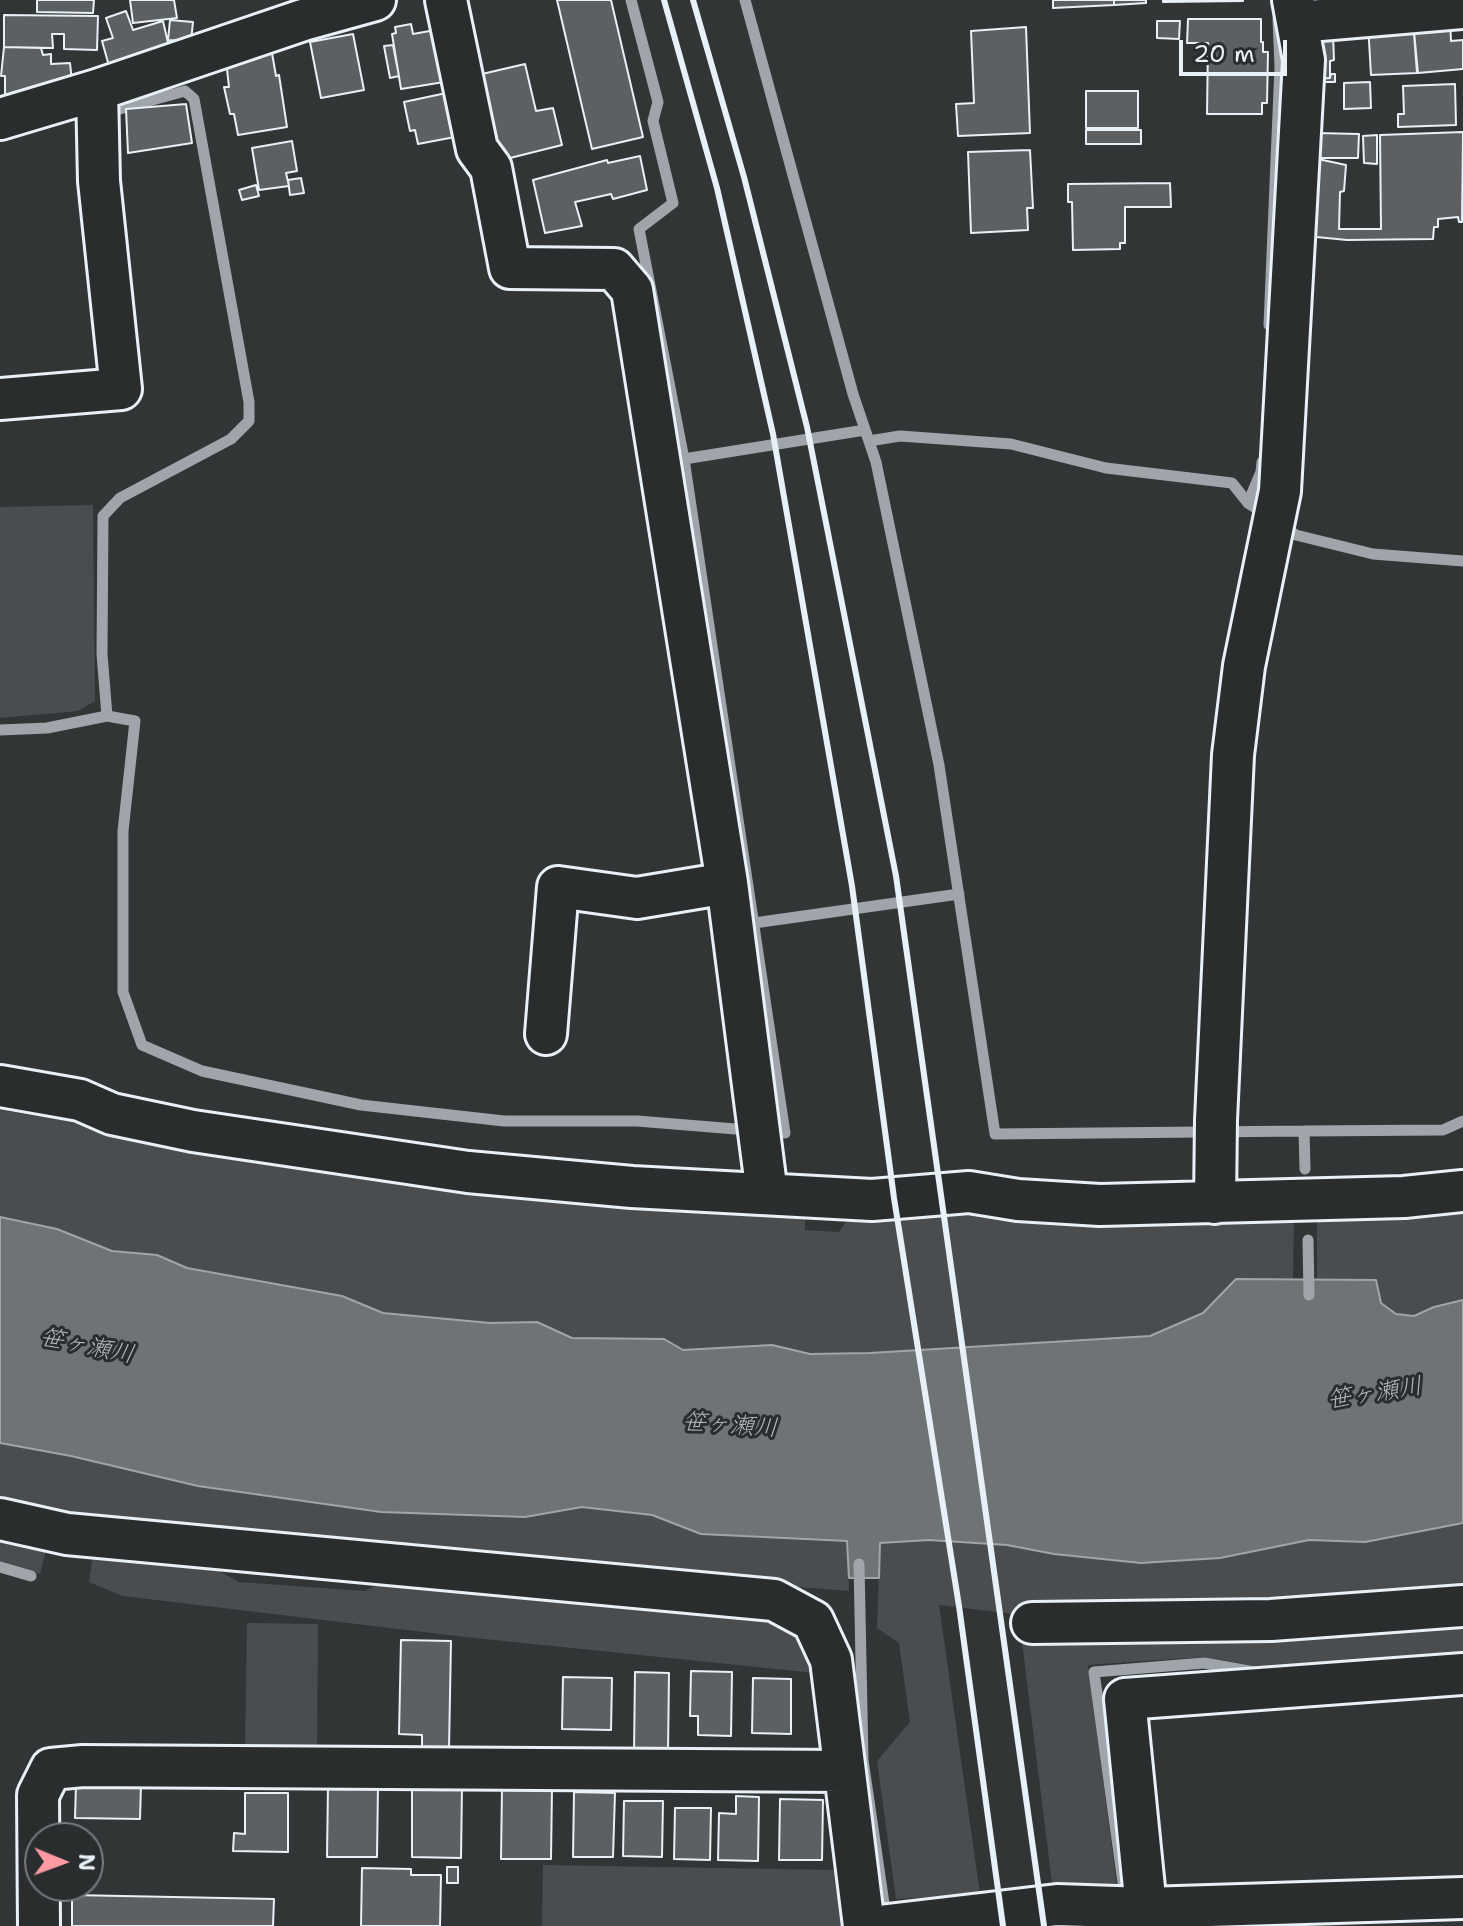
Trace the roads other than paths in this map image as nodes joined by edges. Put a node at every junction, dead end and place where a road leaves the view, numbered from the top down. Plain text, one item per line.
1 (375, 0) edge
2 (446, 0) edge
3 (1463, 8) edge
4 (301, 10) edge
5 (1295, 11) edge
6 (97, 90) junction
7 (0, 119) edge
8 (0, 399) edge
9 (727, 883) junction
10 (546, 1034) dead end
11 (0, 1086) edge
12 (1463, 1191) edge
13 (767, 1194) junction
14 (1215, 1203) junction
15 (0, 1519) edge
16 (1463, 1606) edge
17 (1032, 1623) dead end
18 (1463, 1674) edge
19 (843, 1771) junction
20 (1463, 1898) edge
21 (1129, 1911) edge
22 (880, 1925) edge
23 (39, 1926) edge

1 - 4 street
2 - 9 street
3 - 5 street
4 - 6 street
5 - 14 street
6 - 7 street
6 - 8 street
9 - 10 street
9 - 13 street
11 - 13 street
12 - 14 street
13 - 14 street
15 - 19 street
16 - 17 street
18 - 21 street
19 - 22 street
19 - 23 street
20 - 21 street
21 - 22 street

